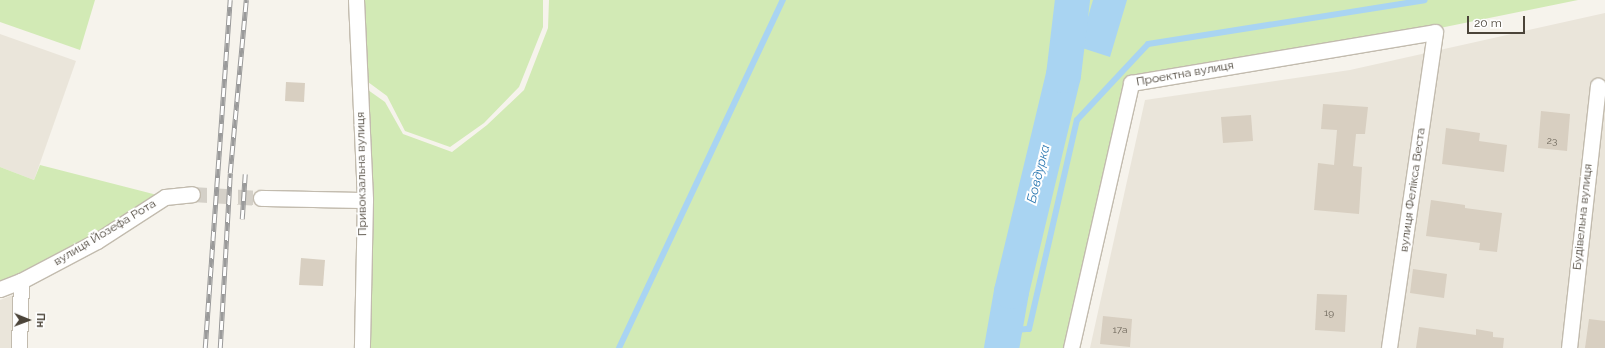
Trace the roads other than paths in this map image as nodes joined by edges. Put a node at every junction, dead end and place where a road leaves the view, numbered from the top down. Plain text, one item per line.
1 (356, 0) edge
2 (1435, 32) joint
3 (1598, 86) dead end
4 (192, 194) tunnel mouth
5 (261, 198) tunnel mouth
6 (365, 200) junction
7 (21, 281) junction
8 (0, 289) edge
9 (19, 348) edge
10 (362, 348) edge
11 (1071, 348) edge
12 (1389, 348) edge
13 (1569, 348) edge

1 - 6 street, Привокзальна вулиця
2 - 11 street, Проектна вулиця
2 - 12 street, вулиця Фелікса Веста
3 - 13 street, Будівельна вулиця
4 - 7 street, вулиця Йозефа Рота
5 - 6 street
6 - 10 street, Привокзальна вулиця
7 - 8 street, вулиця Йозефа Рота
7 - 9 street

